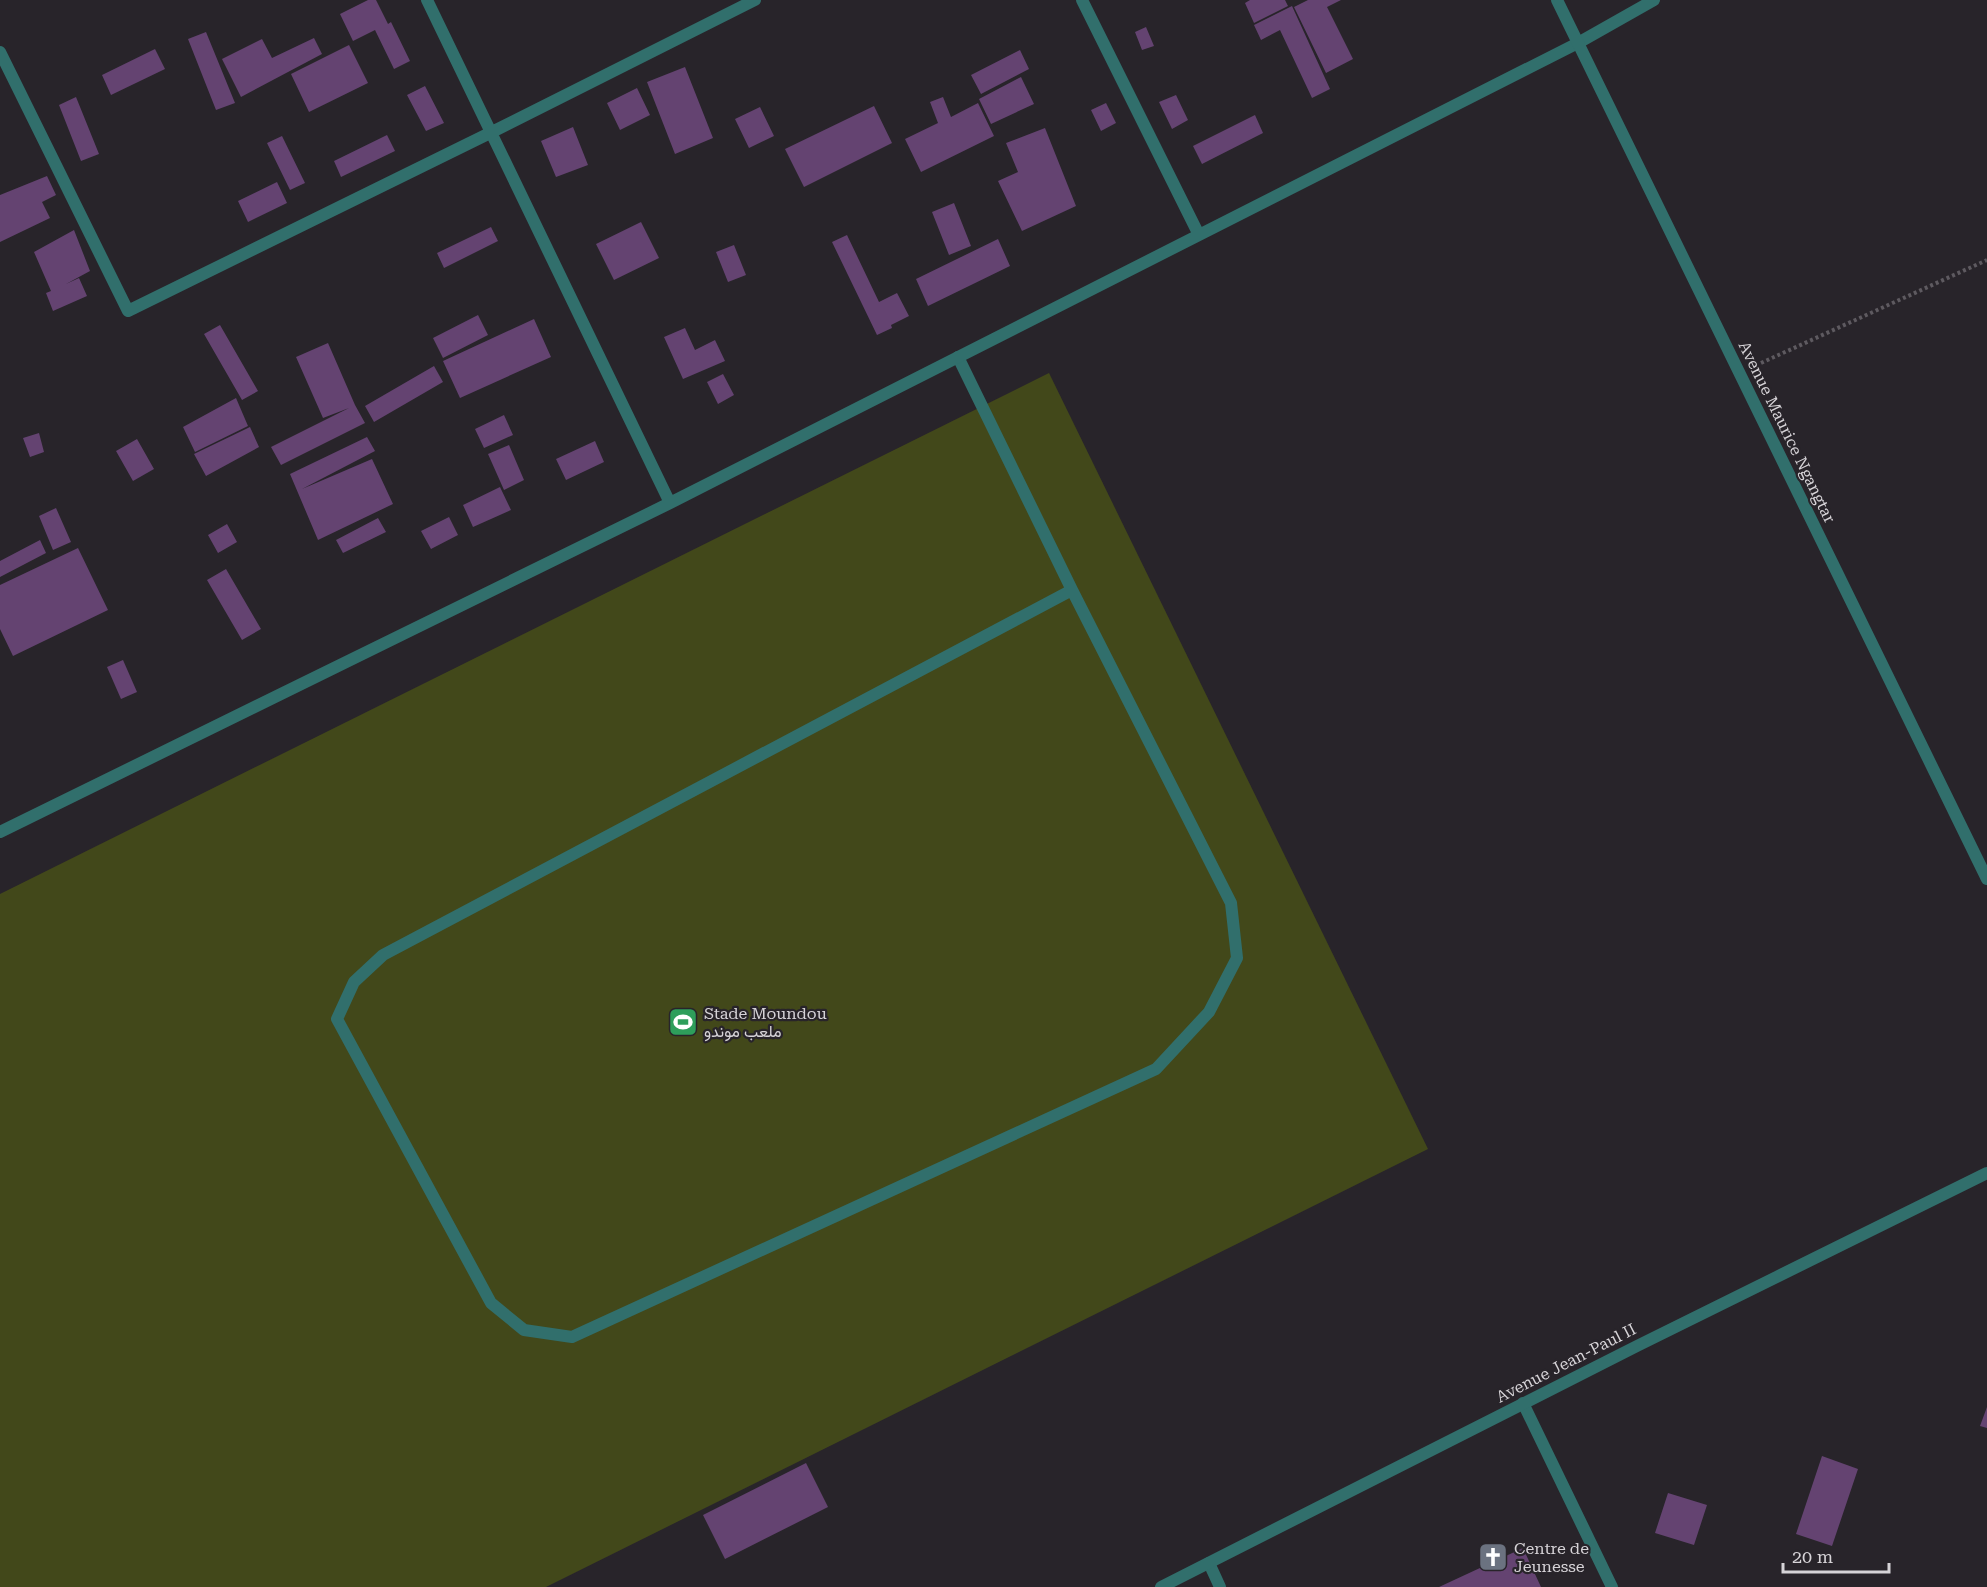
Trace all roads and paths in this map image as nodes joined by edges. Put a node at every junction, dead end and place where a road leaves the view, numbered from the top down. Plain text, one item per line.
1 (427, 0) edge
2 (755, 0) edge
3 (1082, 0) edge
4 (1557, 0) edge
5 (1654, 0) edge
6 (1578, 43) junction
7 (0, 52) edge
8 (490, 133) junction
9 (1199, 235) junction
10 (1987, 260) edge
11 (958, 357) junction
12 (1740, 373) junction
13 (670, 504) junction
14 (1072, 590) junction
15 (0, 832) edge
16 (1987, 879) edge
17 (1987, 1173) edge
18 (1523, 1403) junction
19 (1209, 1563) junction
20 (1161, 1587) edge
21 (1220, 1587) edge
22 (1612, 1587) edge

1 - 8 street
2 - 8 street
3 - 9 street
4 - 6 street, Avenue Maurice Ngangtar
5 - 6 street
6 - 9 street
6 - 12 street, Avenue Maurice Ngangtar
7 - 8 street
8 - 13 street
9 - 11 street
10 - 12 path
11 - 13 street
11 - 14 street
12 - 16 street, Avenue Maurice Ngangtar
13 - 15 street
14 - 14 street
17 - 18 street, Avenue Jean-Paul II
18 - 19 street, Avenue Jean-Paul II
18 - 22 street
19 - 20 street, Avenue Jean-Paul II
19 - 21 street

